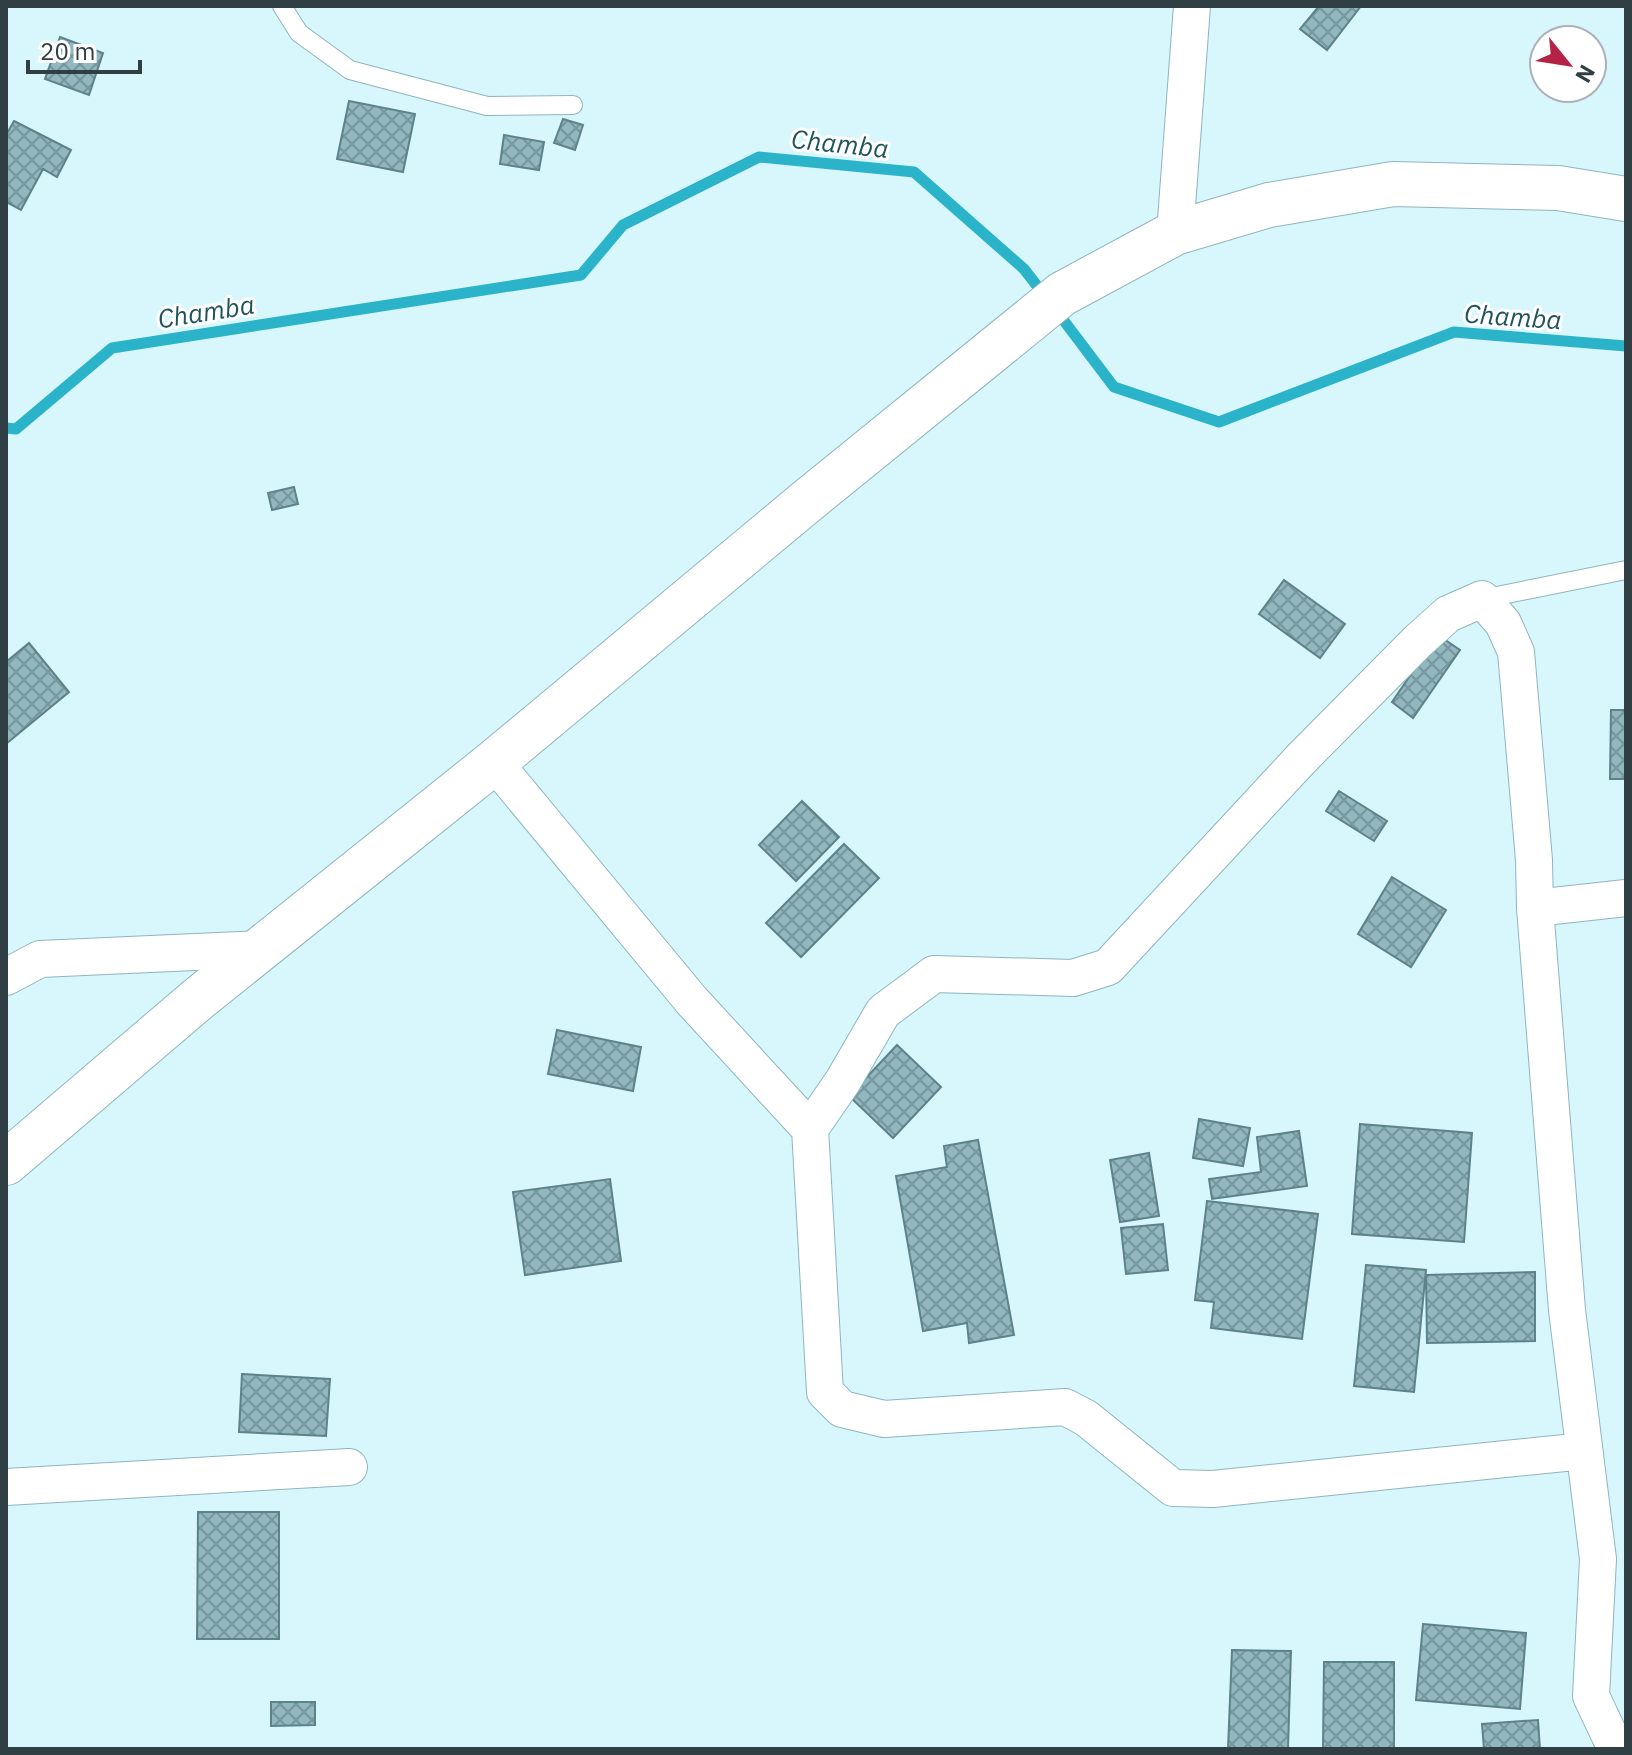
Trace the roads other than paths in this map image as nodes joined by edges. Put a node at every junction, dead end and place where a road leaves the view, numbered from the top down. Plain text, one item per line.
1 (282, 6) edge
2 (1192, 6) edge
3 (573, 105) dead end
4 (1626, 199) edge
5 (1175, 233) junction
6 (1626, 570) edge
7 (1522, 591) junction
8 (1493, 611) junction
9 (494, 762) junction
10 (1626, 898) edge
11 (1535, 908) junction
12 (261, 949) junction
13 (6, 977) edge
14 (810, 1129) junction
15 (6, 1163) edge
16 (1584, 1451) junction
17 (349, 1467) dead end
18 (6, 1487) edge
19 (1616, 1749) edge

1 - 3 lane
2 - 5 street
4 - 5 main road
5 - 9 main road
6 - 7 lane
7 - 8 lane
7 - 8 lane
8 - 11 street
8 - 14 street
9 - 12 main road
9 - 14 street
10 - 11 street
11 - 16 street
12 - 13 street
12 - 15 main road
14 - 16 street
16 - 19 street
17 - 18 street

